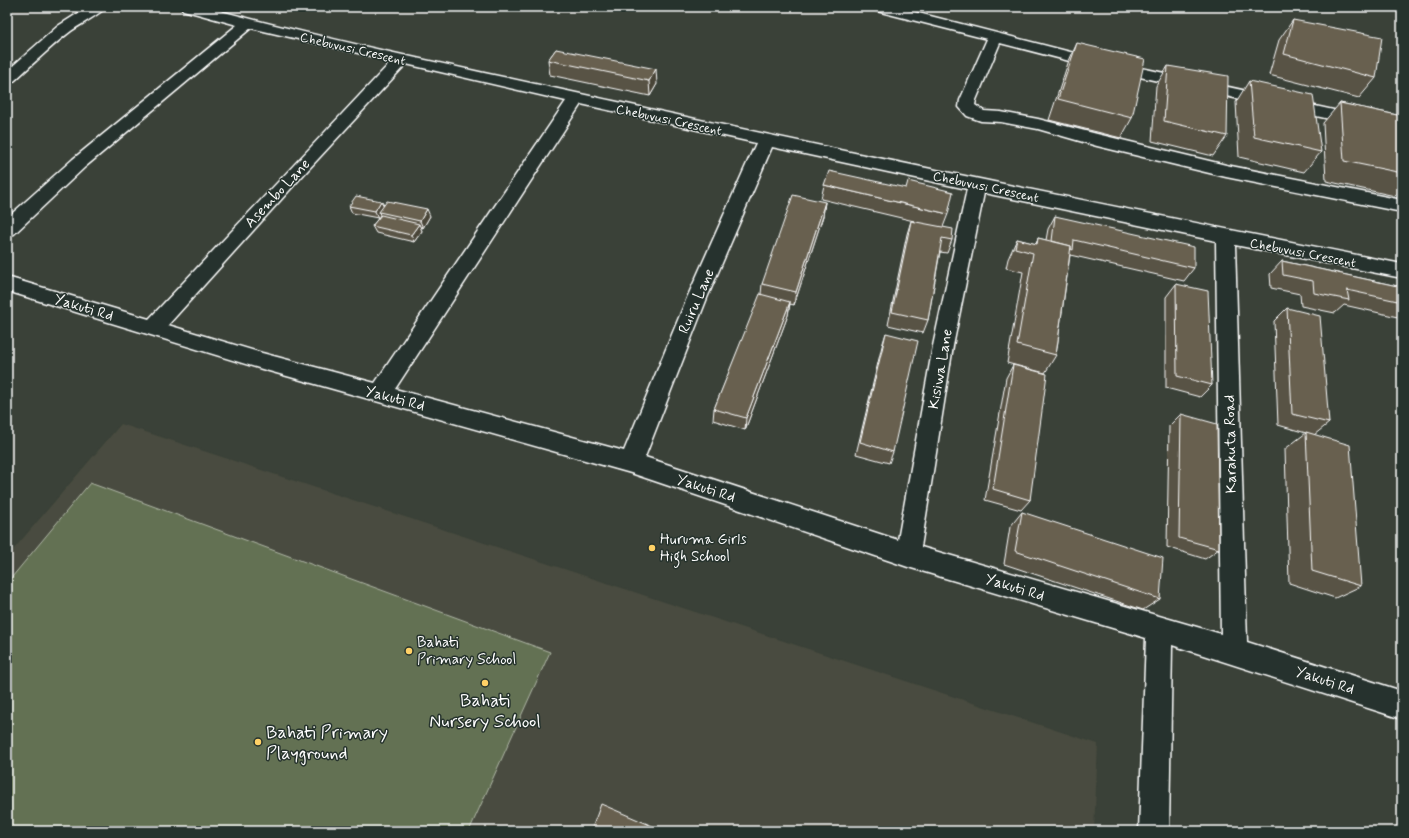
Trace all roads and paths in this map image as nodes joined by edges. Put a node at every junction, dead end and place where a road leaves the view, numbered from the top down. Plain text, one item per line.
1 (99, 7) edge
2 (188, 7) edge
3 (878, 7) edge
4 (248, 23) junction
5 (995, 38) junction
6 (403, 59) junction
7 (7, 79) edge
8 (576, 99) junction
9 (1402, 130) edge
10 (766, 141) junction
11 (977, 184) junction
12 (1402, 206) edge
13 (7, 229) edge
14 (1225, 237) junction
15 (1402, 271) edge
16 (7, 284) edge
17 (153, 328) junction
18 (380, 394) junction
19 (631, 463) junction
20 (908, 555) junction
21 (1159, 630) junction
22 (1234, 651) junction
23 (1402, 705) edge
24 (1154, 831) edge

1 - 7 street
2 - 4 street, Chebuvusi Crescent
3 - 5 street
4 - 6 street, Chebuvusi Crescent
4 - 13 street
5 - 9 street
5 - 12 street
6 - 8 street, Chebuvusi Crescent
6 - 17 street, Asembo Lane
8 - 10 street, Chebuvusi Crescent
8 - 18 street
10 - 11 street, Chebuvusi Crescent
10 - 19 street, Ruiru Lane
11 - 14 street, Chebuvusi Crescent
11 - 20 street, Kisiwa Lane
14 - 15 street, Chebuvusi Crescent
14 - 22 street, Karakuta Road
16 - 17 street, Yakuti Rd
17 - 18 street, Yakuti Rd
18 - 19 street, Yakuti Rd
19 - 20 street, Yakuti Rd
20 - 21 street, Yakuti Rd
21 - 22 street, Yakuti Rd
21 - 24 street
22 - 23 street, Yakuti Rd

